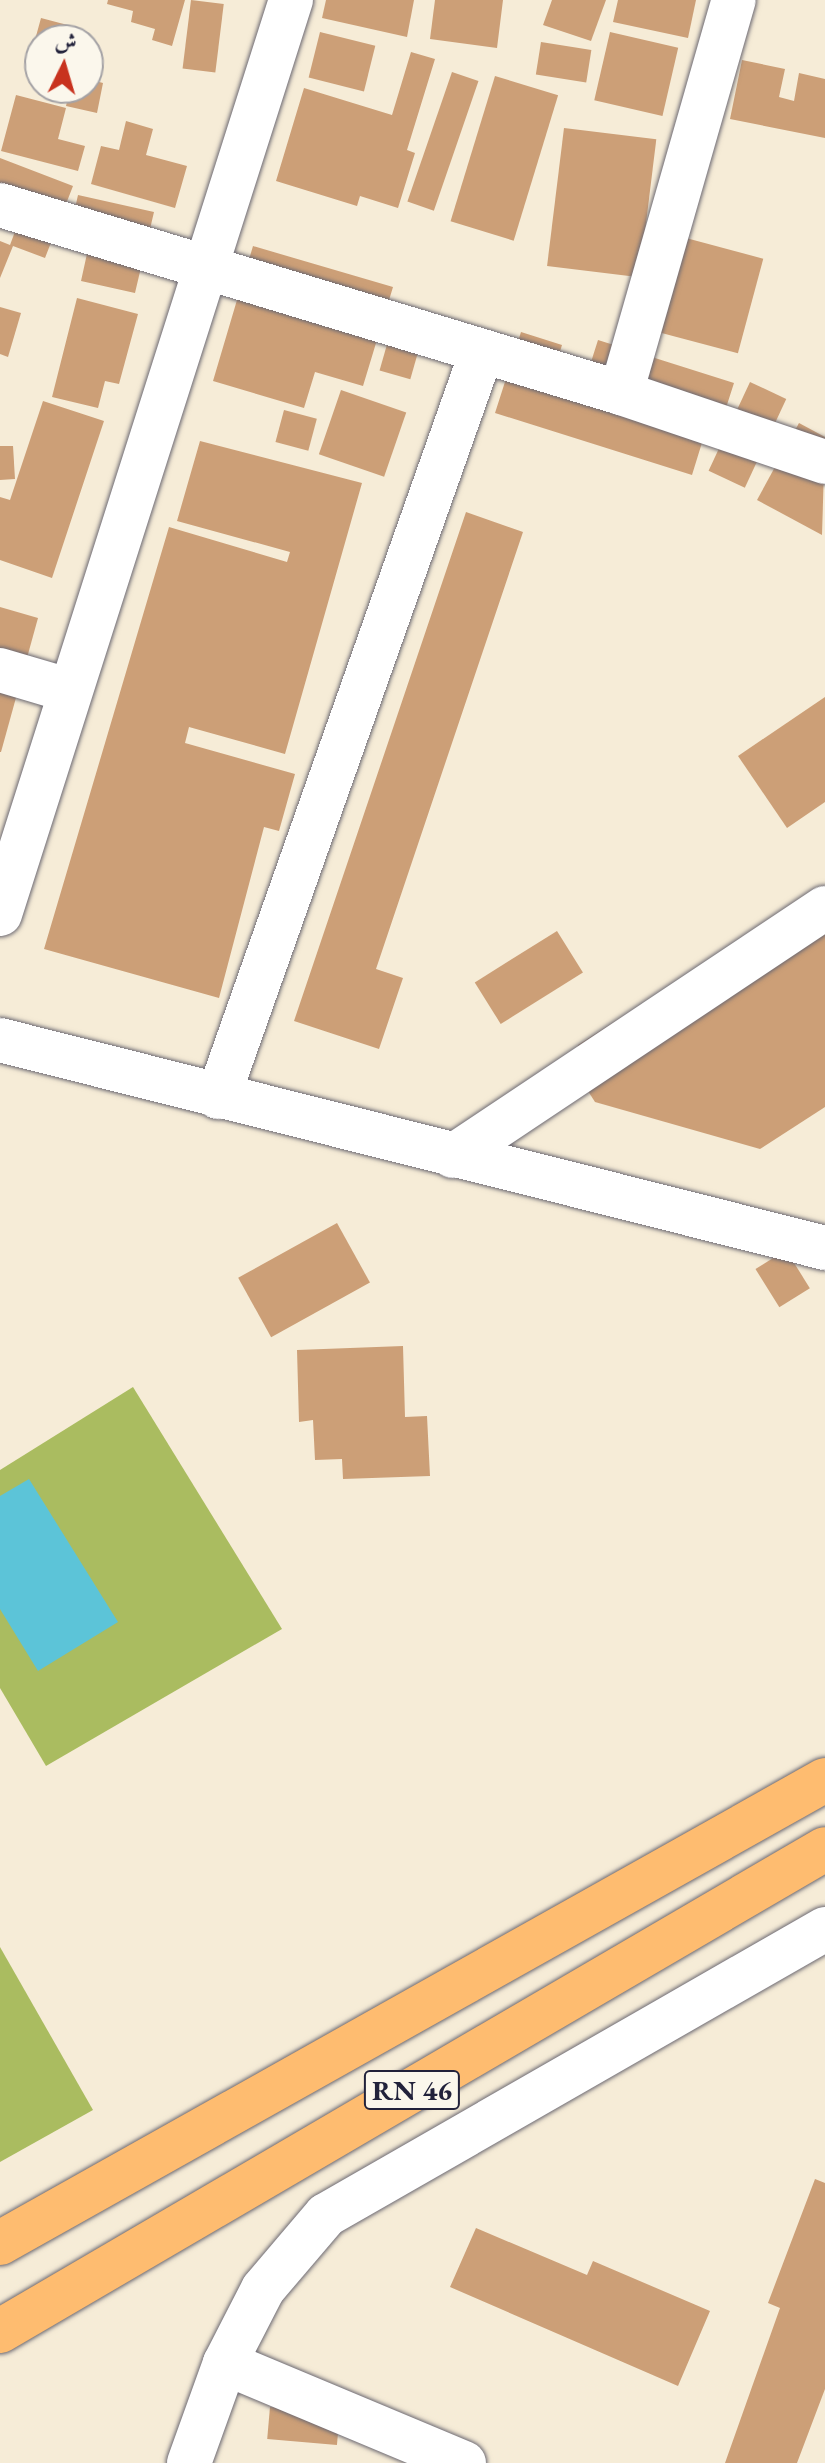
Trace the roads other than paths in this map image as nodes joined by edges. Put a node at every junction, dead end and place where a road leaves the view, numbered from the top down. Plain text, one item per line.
1 (291, 0) edge
2 (734, 0) edge
3 (0, 205) edge
4 (206, 265) junction
5 (482, 351) junction
6 (621, 393) junction
7 (825, 462) edge
8 (0, 670) edge
9 (68, 690) junction
10 (825, 908) edge
11 (0, 914) edge
12 (0, 1040) edge
13 (218, 1097) junction
14 (453, 1156) junction
15 (825, 1248) edge
16 (825, 1780) edge
17 (825, 1849) edge
18 (825, 1929) edge
19 (0, 2243) edge
20 (0, 2331) edge
21 (225, 2363) junction
22 (189, 2463) edge
23 (464, 2463) edge

1 - 4 street
2 - 6 street
3 - 4 street
4 - 5 street
4 - 9 street
5 - 6 street
5 - 13 street
6 - 7 street
8 - 9 street
9 - 11 street
10 - 14 street
12 - 13 street
13 - 14 street
14 - 15 street
16 - 19 main road, RN 46
17 - 20 main road, RN 46
18 - 21 street
21 - 22 street
21 - 23 street

